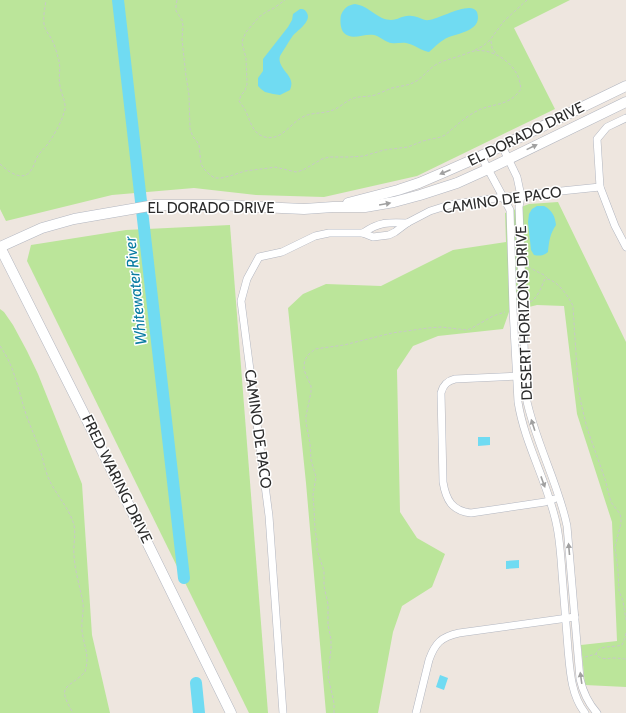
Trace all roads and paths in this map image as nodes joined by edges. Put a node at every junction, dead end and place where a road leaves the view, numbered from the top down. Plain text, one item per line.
1 (46, 0) edge
2 (177, 0) edge
3 (285, 0) edge
4 (527, 0) edge
5 (490, 40) junction
6 (474, 51) junction
7 (497, 55) junction
8 (626, 86) edge
9 (626, 102) edge
10 (626, 118) edge
11 (502, 146) junction
12 (481, 156) junction
13 (508, 159) junction
14 (0, 164) edge
15 (488, 169) junction
16 (600, 187) junction
17 (521, 196) junction
18 (503, 197) junction
19 (332, 207) junction
20 (407, 223) junction
21 (363, 234) junction
22 (0, 247) edge
23 (626, 247) edge
24 (522, 266) junction
25 (548, 278) junction
26 (529, 303) dead end
27 (509, 310) dead end
28 (0, 346) edge
29 (516, 376) junction
30 (525, 376) junction
31 (560, 497) junction
32 (550, 500) junction
33 (576, 617) junction
34 (565, 618) junction
35 (626, 620) edge
36 (626, 633) edge
37 (596, 654) junction
38 (579, 659) junction
39 (626, 659) edge
40 (73, 713) edge
41 (231, 713) edge
42 (283, 713) edge
43 (334, 713) edge
44 (416, 713) edge
45 (585, 713) edge
46 (596, 713) edge

1 - 14 path
2 - 7 path
3 - 6 path
4 - 5 path
5 - 6 path
5 - 7 path
6 - 7 path
8 - 11 main road, EL DORADO DRIVE
13 -> 9 main road, EL DORADO DRIVE
10 - 16 street
11 - 12 main road, EL DORADO DRIVE
11 - 13 street, DESERT HORIZONS DRIVE
12 - 15 street, DESERT HORIZONS DRIVE
12 -> 19 main road, EL DORADO DRIVE
13 - 15 main road, EL DORADO DRIVE
13 - 17 street, DESERT HORIZONS DRIVE
15 - 18 street, DESERT HORIZONS DRIVE
19 -> 15 main road, EL DORADO DRIVE
16 - 17 street, CAMINO DE PACO
16 - 23 street
17 - 18 street, CAMINO DE PACO
17 - 24 street, DESERT HORIZONS DRIVE
18 - 20 street, CAMINO DE PACO
18 - 29 street, DESERT HORIZONS DRIVE
19 - 22 main road, EL DORADO DRIVE
20 - 21 street
20 - 21 street, CAMINO DE PACO
21 - 42 street, CAMINO DE PACO
22 - 41 main road, FRED WARING DRIVE
24 - 25 path
24 - 30 street, DESERT HORIZONS DRIVE
25 - 26 path
25 - 35 path
27 - 43 path
28 - 40 path
29 - 30 street
29 -> 32 street, DESERT HORIZONS DRIVE
29 - 32 street
31 -> 30 street, DESERT HORIZONS DRIVE
31 - 32 street
33 -> 31 street, DESERT HORIZONS DRIVE
32 - 34 street, DESERT HORIZONS DRIVE
33 - 34 street
33 - 38 street, DESERT HORIZONS DRIVE
34 - 44 street
34 - 45 street, DESERT HORIZONS DRIVE
36 - 37 path
37 - 38 path
37 - 39 path
46 -> 38 street, DESERT HORIZONS DRIVE

